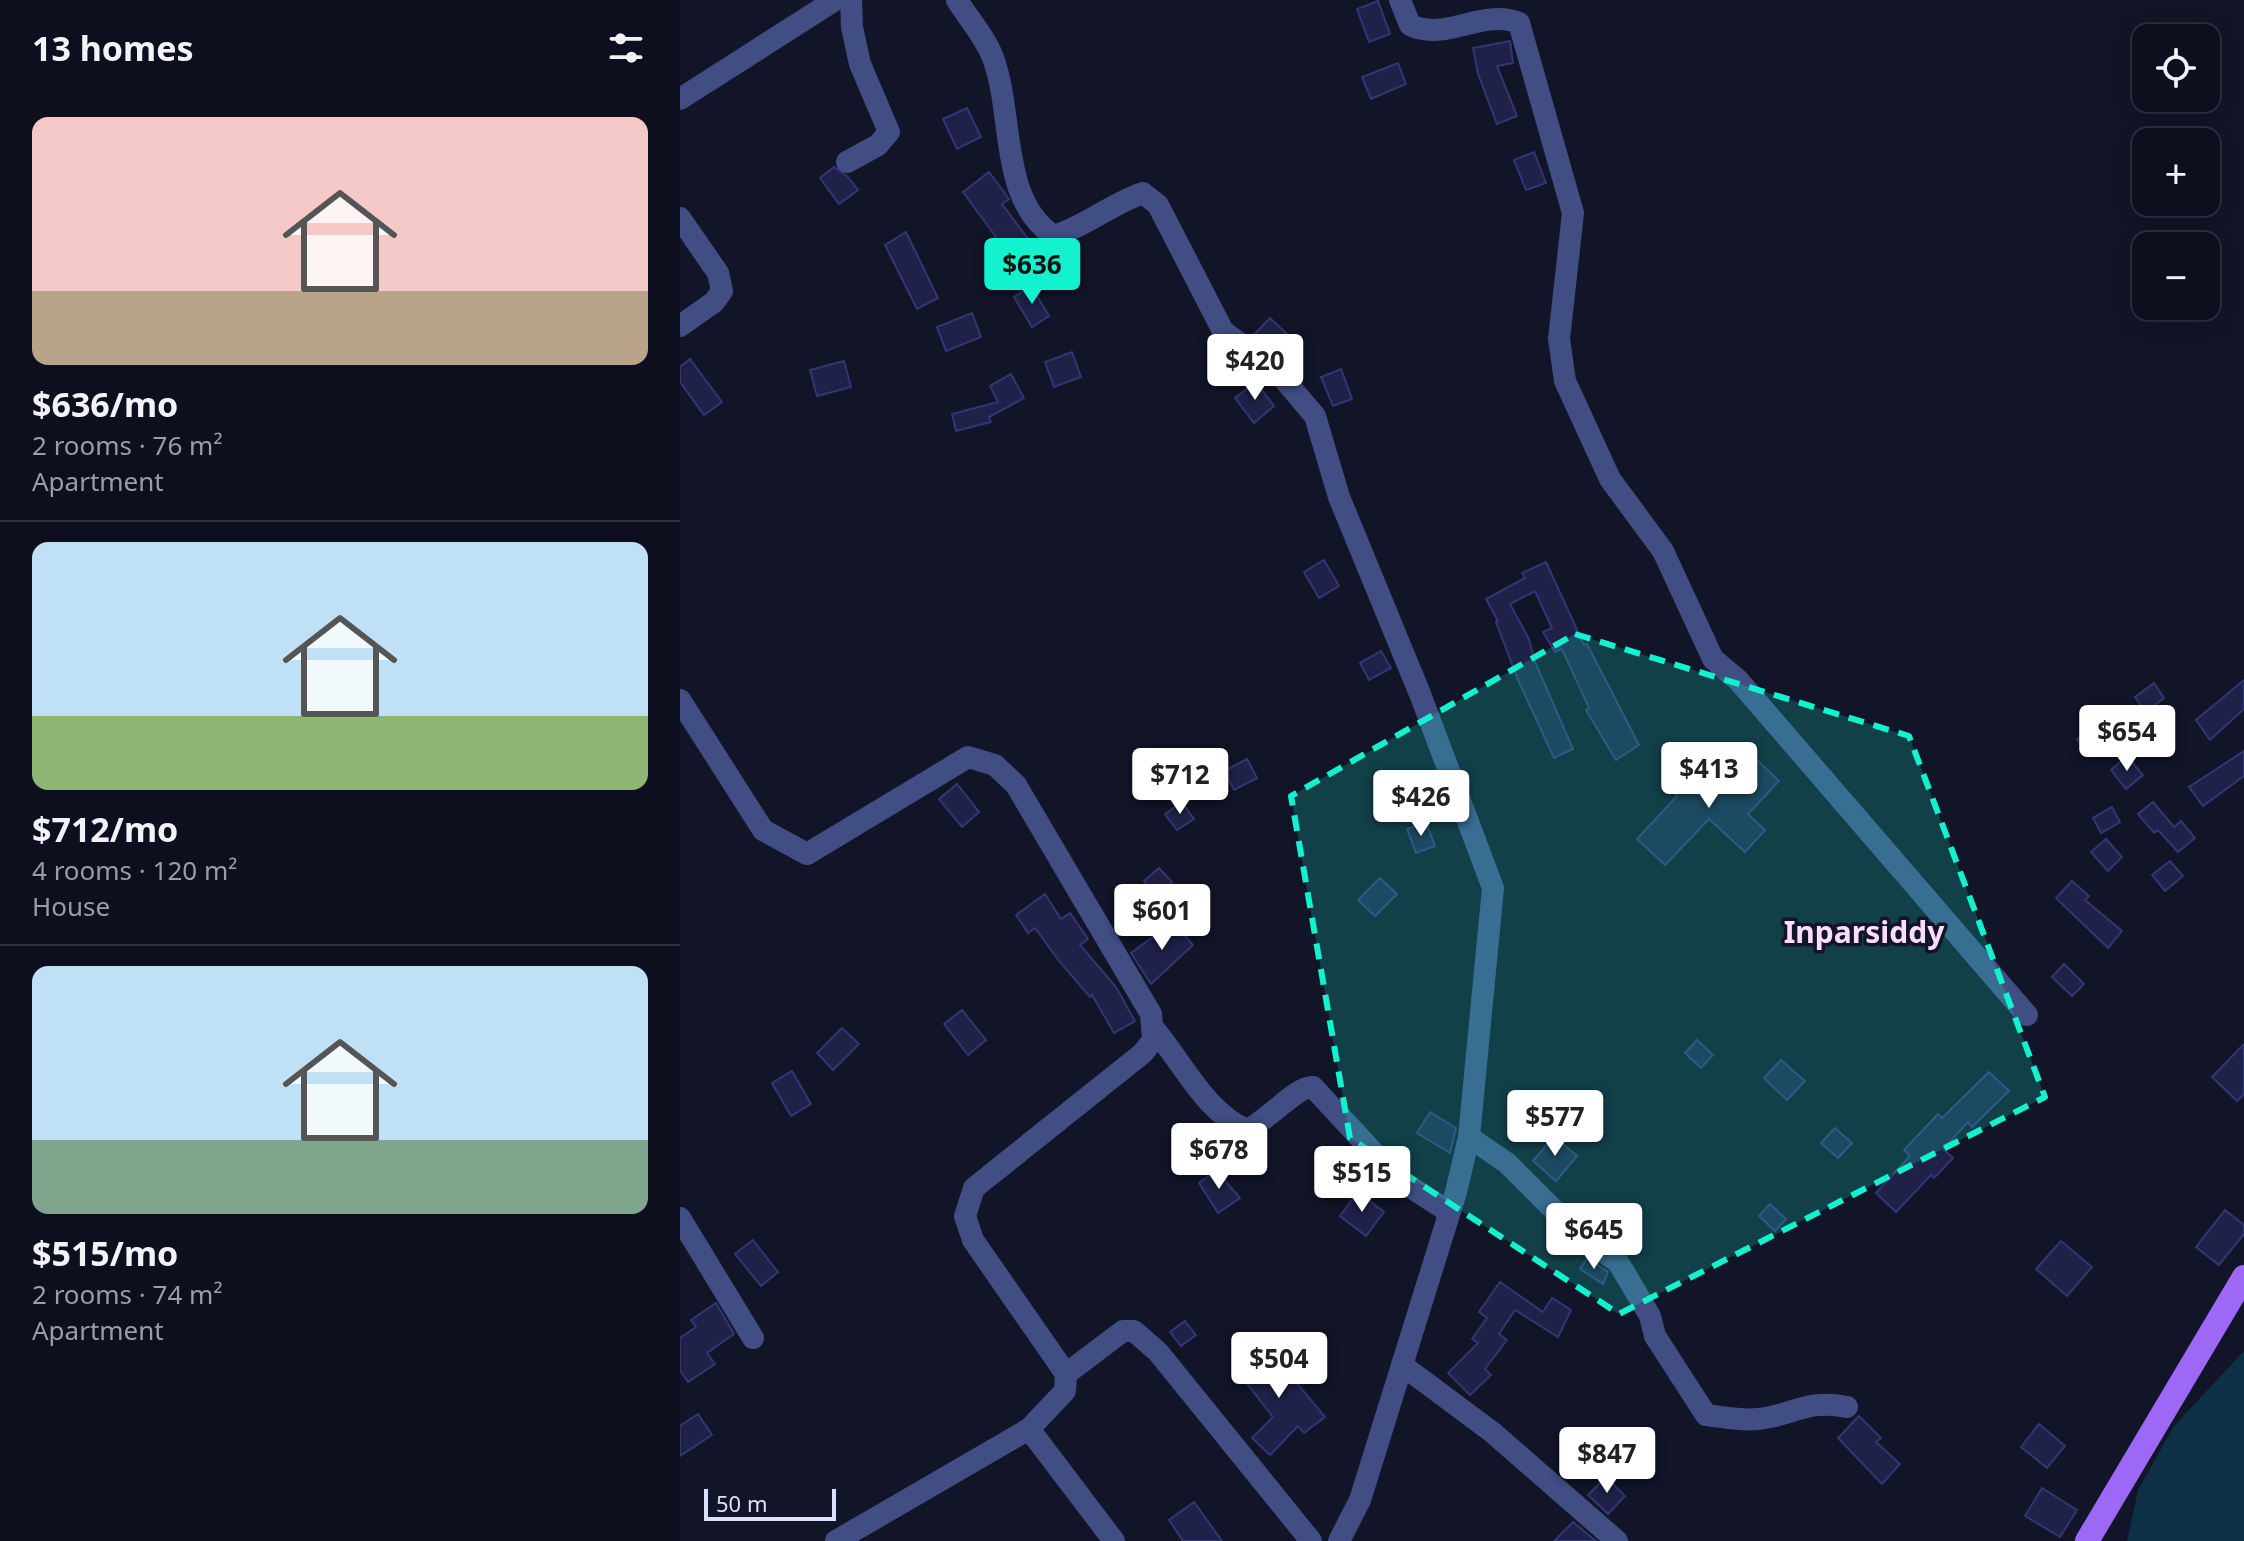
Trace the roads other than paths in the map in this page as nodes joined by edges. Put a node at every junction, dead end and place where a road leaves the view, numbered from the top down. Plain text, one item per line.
1 (835, 0) edge
2 (851, 0) edge
3 (957, 0) edge
4 (1400, 0) edge
5 (680, 99) edge
6 (847, 162) dead end
7 (680, 218) edge
8 (680, 326) edge
9 (680, 700) edge
10 (2027, 1015) dead end
11 (1154, 1029) junction
12 (1469, 1137) junction
13 (1449, 1212) junction
14 (680, 1218) edge
15 (2244, 1277) edge
16 (753, 1338) dead end
17 (1402, 1365) junction
18 (1066, 1374) junction
19 (1847, 1407) dead end
20 (1029, 1429) junction
21 (836, 1541) edge
22 (1114, 1541) edge
23 (1311, 1541) edge
24 (1339, 1541) edge
25 (1617, 1541) edge
26 (2087, 1541) edge

1 - 5 street
2 - 6 street
3 - 12 street
4 - 10 street
7 - 8 street
9 - 11 street
11 - 13 street
11 - 18 street
12 - 13 street
12 - 19 street
13 - 17 street
14 - 16 street
15 - 26 main road
17 - 24 street
17 - 25 street
18 - 20 street
18 - 23 street
20 - 21 street
20 - 22 street

